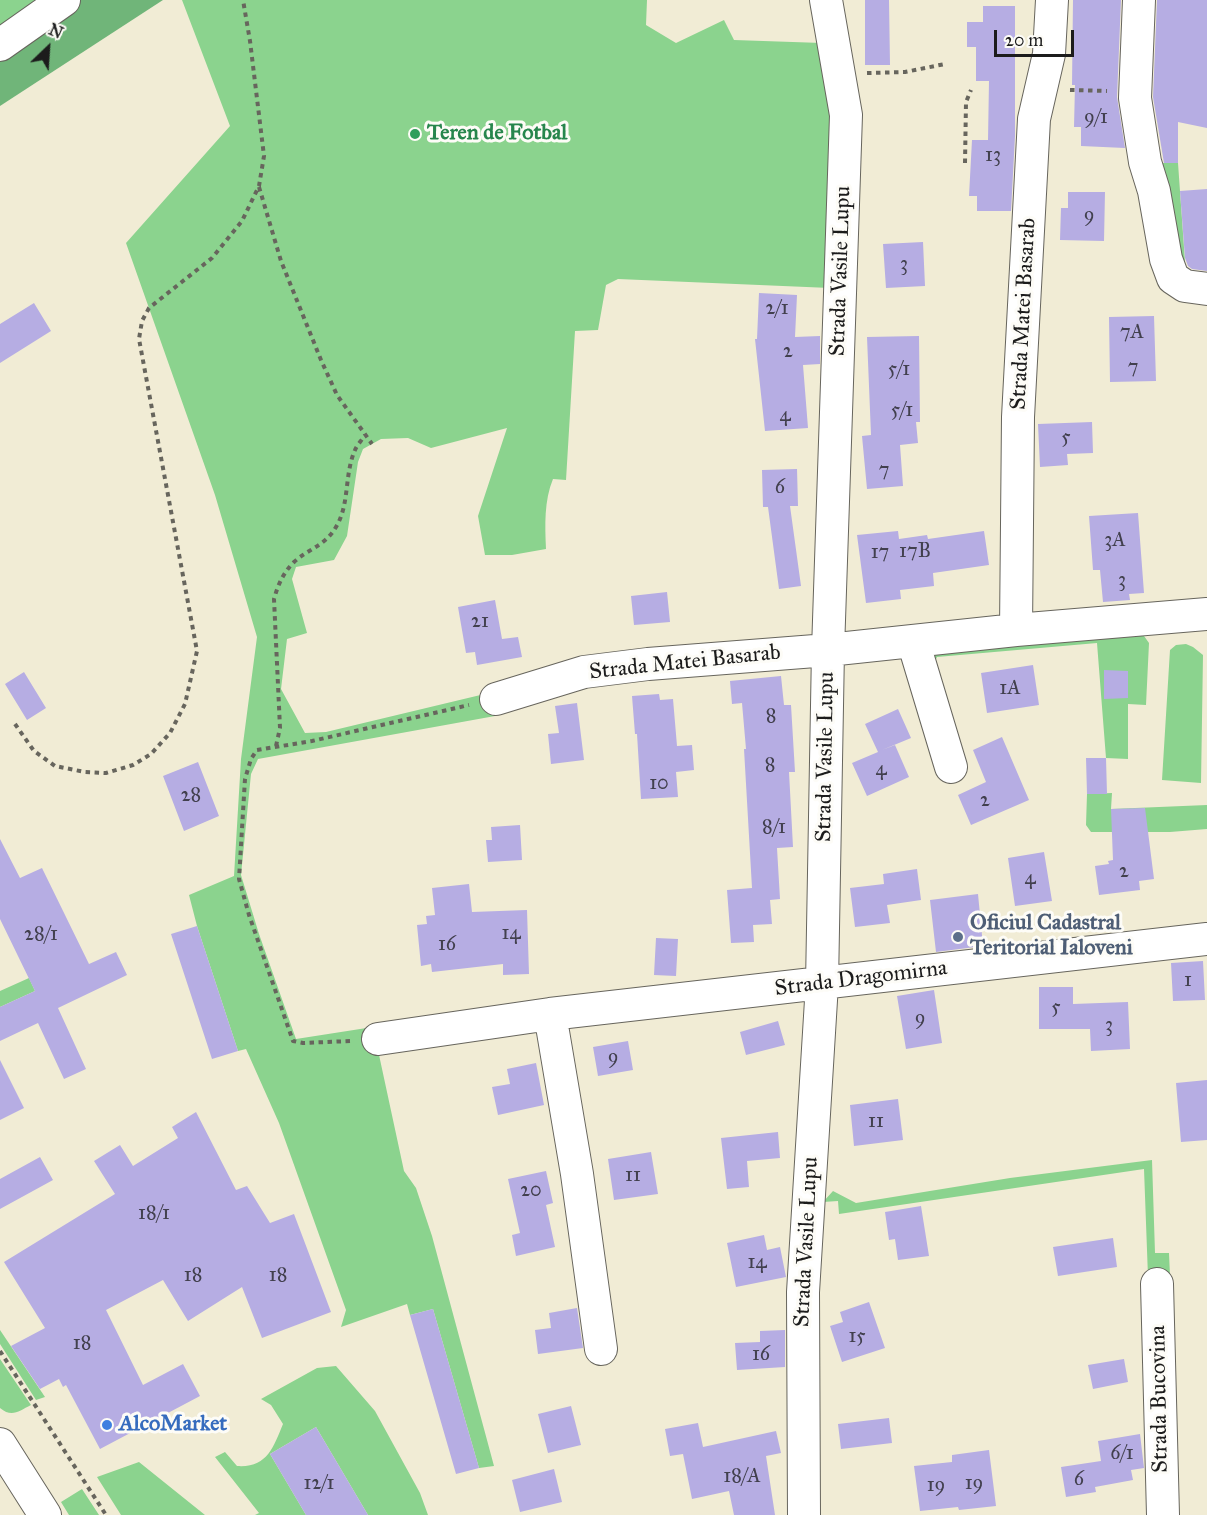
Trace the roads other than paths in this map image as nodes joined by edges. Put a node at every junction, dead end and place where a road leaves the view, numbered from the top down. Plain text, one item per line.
1 (64, 0) edge
2 (826, 0) edge
3 (1052, 0) edge
4 (1139, 0) edge
5 (0, 45) edge
6 (1207, 290) edge
7 (1207, 614) edge
8 (1016, 630) junction
9 (914, 641) junction
10 (828, 650) junction
11 (496, 699) road end
12 (951, 767) dead end
13 (1207, 939) edge
14 (822, 984) junction
15 (550, 1014) junction
16 (378, 1039) road end
17 (1157, 1284) dead end
18 (601, 1349) dead end
19 (0, 1444) edge
20 (45, 1515) edge
21 (804, 1515) edge
22 (1163, 1515) edge

1 - 5 street
2 - 10 street, Strada Vasile Lupu
3 - 8 street, Strada Matei Basarab
4 - 6 street
7 - 8 street, Strada Matei Basarab
8 - 9 street, Strada Matei Basarab
9 - 10 street, Strada Matei Basarab
9 - 12 street
10 - 11 street, Strada Matei Basarab
10 - 14 street, Strada Vasile Lupu
13 - 14 street, Strada Dragomirna
14 - 15 street, Strada Dragomirna
14 - 21 street, Strada Vasile Lupu
15 - 16 street, Strada Dragomirna
15 - 18 street
17 - 22 street, Strada Bucovina
19 - 20 street

